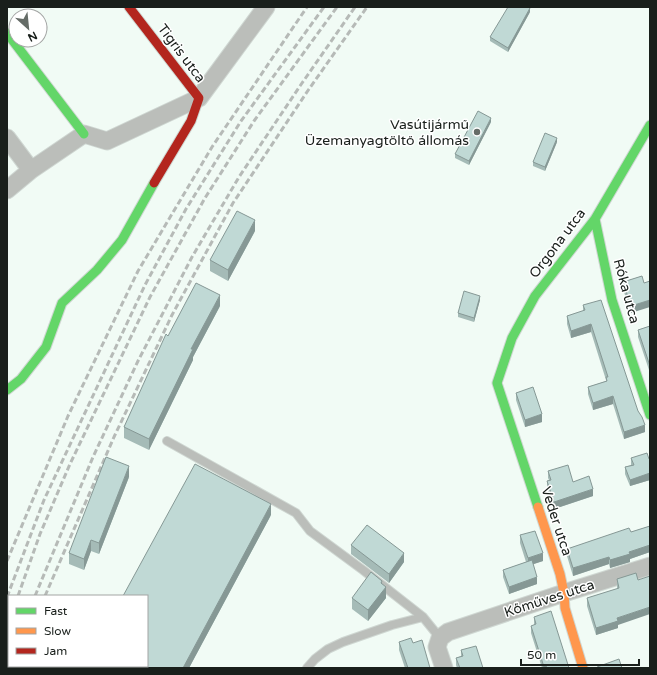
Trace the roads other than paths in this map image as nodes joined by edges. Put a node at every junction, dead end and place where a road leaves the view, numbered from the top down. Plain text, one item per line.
1 (129, 7) edge
2 (266, 7) edge
3 (7, 33) edge
4 (199, 98) junction
5 (650, 125) edge
6 (84, 134) junction
7 (7, 138) edge
8 (31, 170) junction
9 (7, 190) edge
10 (595, 219) junction
11 (497, 383) joint
12 (7, 390) edge
13 (650, 415) edge
14 (168, 441) dead end
15 (650, 566) edge
16 (564, 593) junction
17 (423, 617) junction
18 (444, 635) junction
19 (307, 668) edge
20 (444, 668) edge
21 (583, 668) edge

1 - 4 street, Tigris utca
2 - 4 street
3 - 6 street
4 - 6 street
4 - 12 street
5 - 10 street, Orgona utca
6 - 8 street
7 - 8 street
8 - 9 street
10 - 11 street, Orgona utca
10 - 13 street, Róka utca
11 - 16 street, Veder utca
14 - 17 lane
15 - 16 street, Kőműves utca
16 - 18 street, Kőműves utca
16 - 21 street, Veder utca
17 - 18 lane
17 - 19 lane
18 - 20 street

